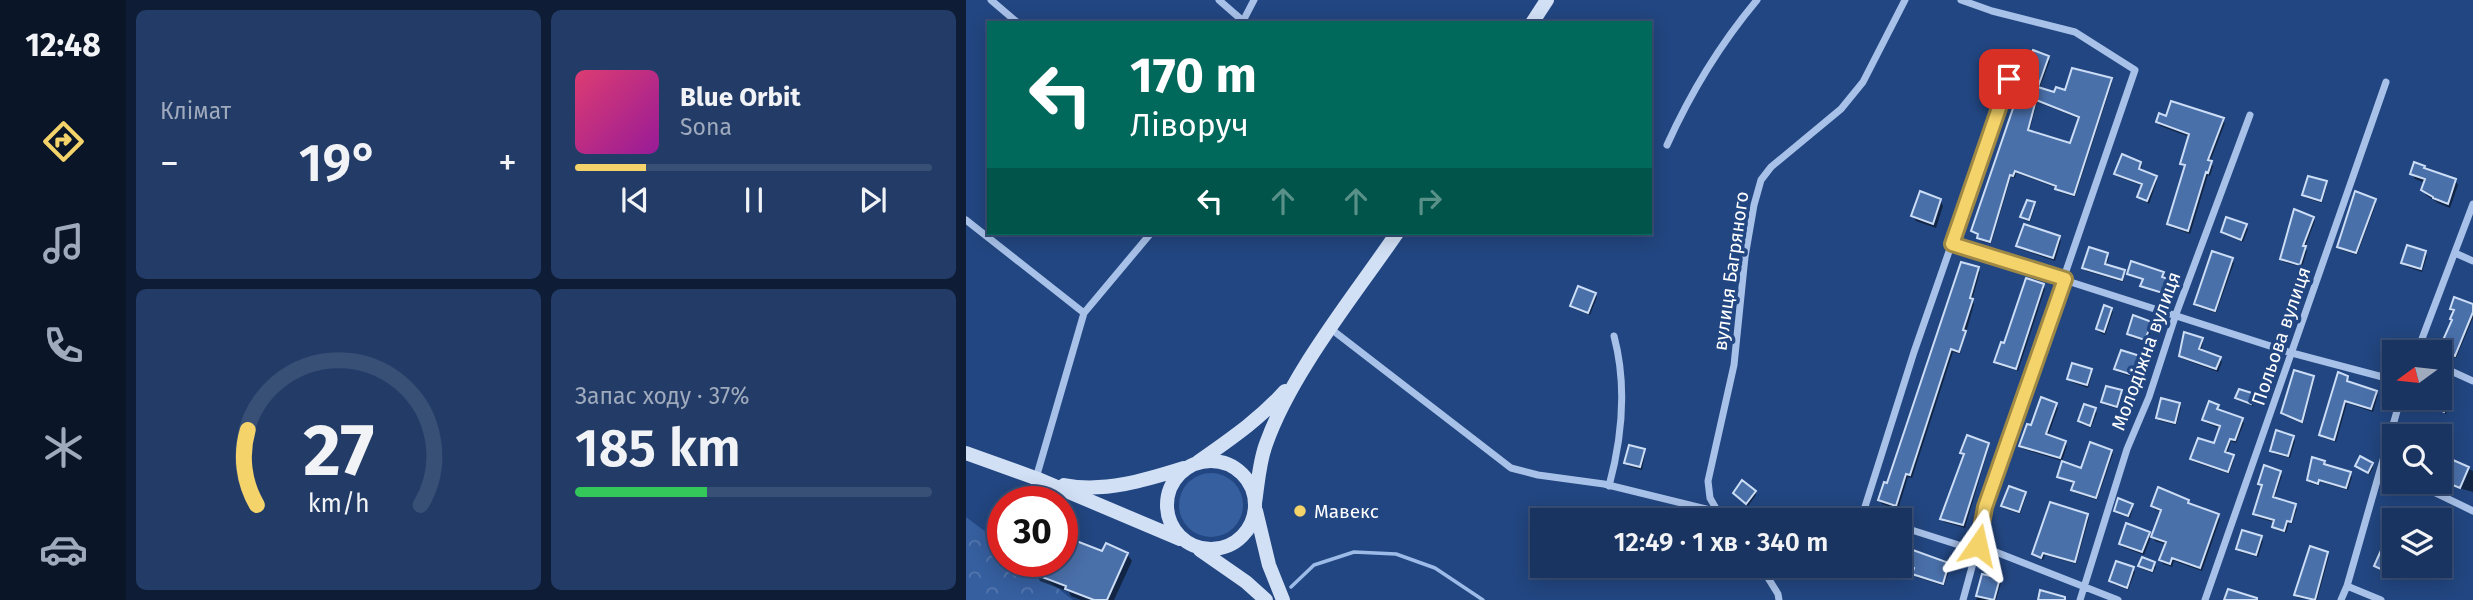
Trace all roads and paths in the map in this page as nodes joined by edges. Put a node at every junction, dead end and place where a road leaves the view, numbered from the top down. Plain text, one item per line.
1 (991, 0) edge
2 (1219, 0) edge
3 (1254, 0) edge
4 (1547, 0) edge
5 (1757, 0) edge
6 (1905, 0) edge
7 (1961, 0) edge
8 (1016, 21) edge
9 (1241, 21) edge
10 (1243, 21) edge
11 (1533, 21) edge
12 (2009, 79) dead end
13 (2386, 82) dead end
14 (2250, 115) dead end
15 (1667, 145) dead end
16 (2473, 204) edge
17 (966, 220) edge
18 (1149, 235) edge
19 (1396, 235) edge
20 (1952, 244) junction
21 (2455, 253) junction
22 (2473, 261) edge
23 (2065, 279) junction
24 (1084, 313) junction
25 (2176, 314) junction
26 (1331, 329) junction
27 (1614, 336) dead end
28 (2422, 340) edge
29 (2292, 353) junction
30 (1304, 368) junction
31 (2452, 371) edge
32 (2382, 377) edge
33 (2473, 381) edge
34 (2397, 410) edge
35 (966, 453) edge
36 (1192, 465) junction
37 (2381, 467) joint
38 (1037, 479) junction
39 (1609, 486) junction
40 (2438, 494) edge
41 (1255, 506) junction
42 (1701, 508) edge
43 (1716, 508) edge
44 (1865, 508) edge
45 (2473, 511) edge
46 (1912, 530) edge
47 (1190, 544) junction
48 (1978, 545) junction
49 (1768, 578) edge
50 (2084, 586) junction
51 (2347, 586) junction
52 (1266, 600) edge
53 (1283, 600) edge
54 (1779, 600) edge
55 (1963, 600) edge
56 (2080, 600) edge
57 (2118, 600) edge
58 (2205, 600) edge
59 (2341, 600) edge
60 (2381, 600) edge

1 - 8 street
2 - 9 street
3 - 10 street
4 - 11 main road
5 - 15 street
6 - 43 street, вулиця Багряного
7 - 23 street
12 - 20 street
13 - 29 street, Польова вулиця
14 - 25 street, Молодіжна вулиця
16 - 21 street
17 - 24 street
18 - 24 street
19 - 26 main road
20 - 23 street
20 - 44 street
21 - 22 street
21 - 28 street
23 - 25 street
23 - 48 street
24 - 38 street
25 - 29 street
25 - 50 street, Молодіжна вулиця
26 - 30 main road
26 - 39 street
27 - 39 street
29 - 32 street
29 - 58 street, Польова вулиця
30 - 36 main road
30 - 41 main road
31 - 33 street
34 - 37 street
35 - 38 main road
36 - 38 main road
36 - 41 main road
36 - 47 main road
37 - 51 street
38 - 47 main road
39 - 42 street
40 - 45 street
41 - 47 main road
41 - 53 main road
46 - 48 street
47 - 52 main road
48 - 50 street
48 - 55 street
49 - 54 street
50 - 56 street, Молодіжна вулиця
50 - 57 street
51 - 59 street
51 - 60 street

